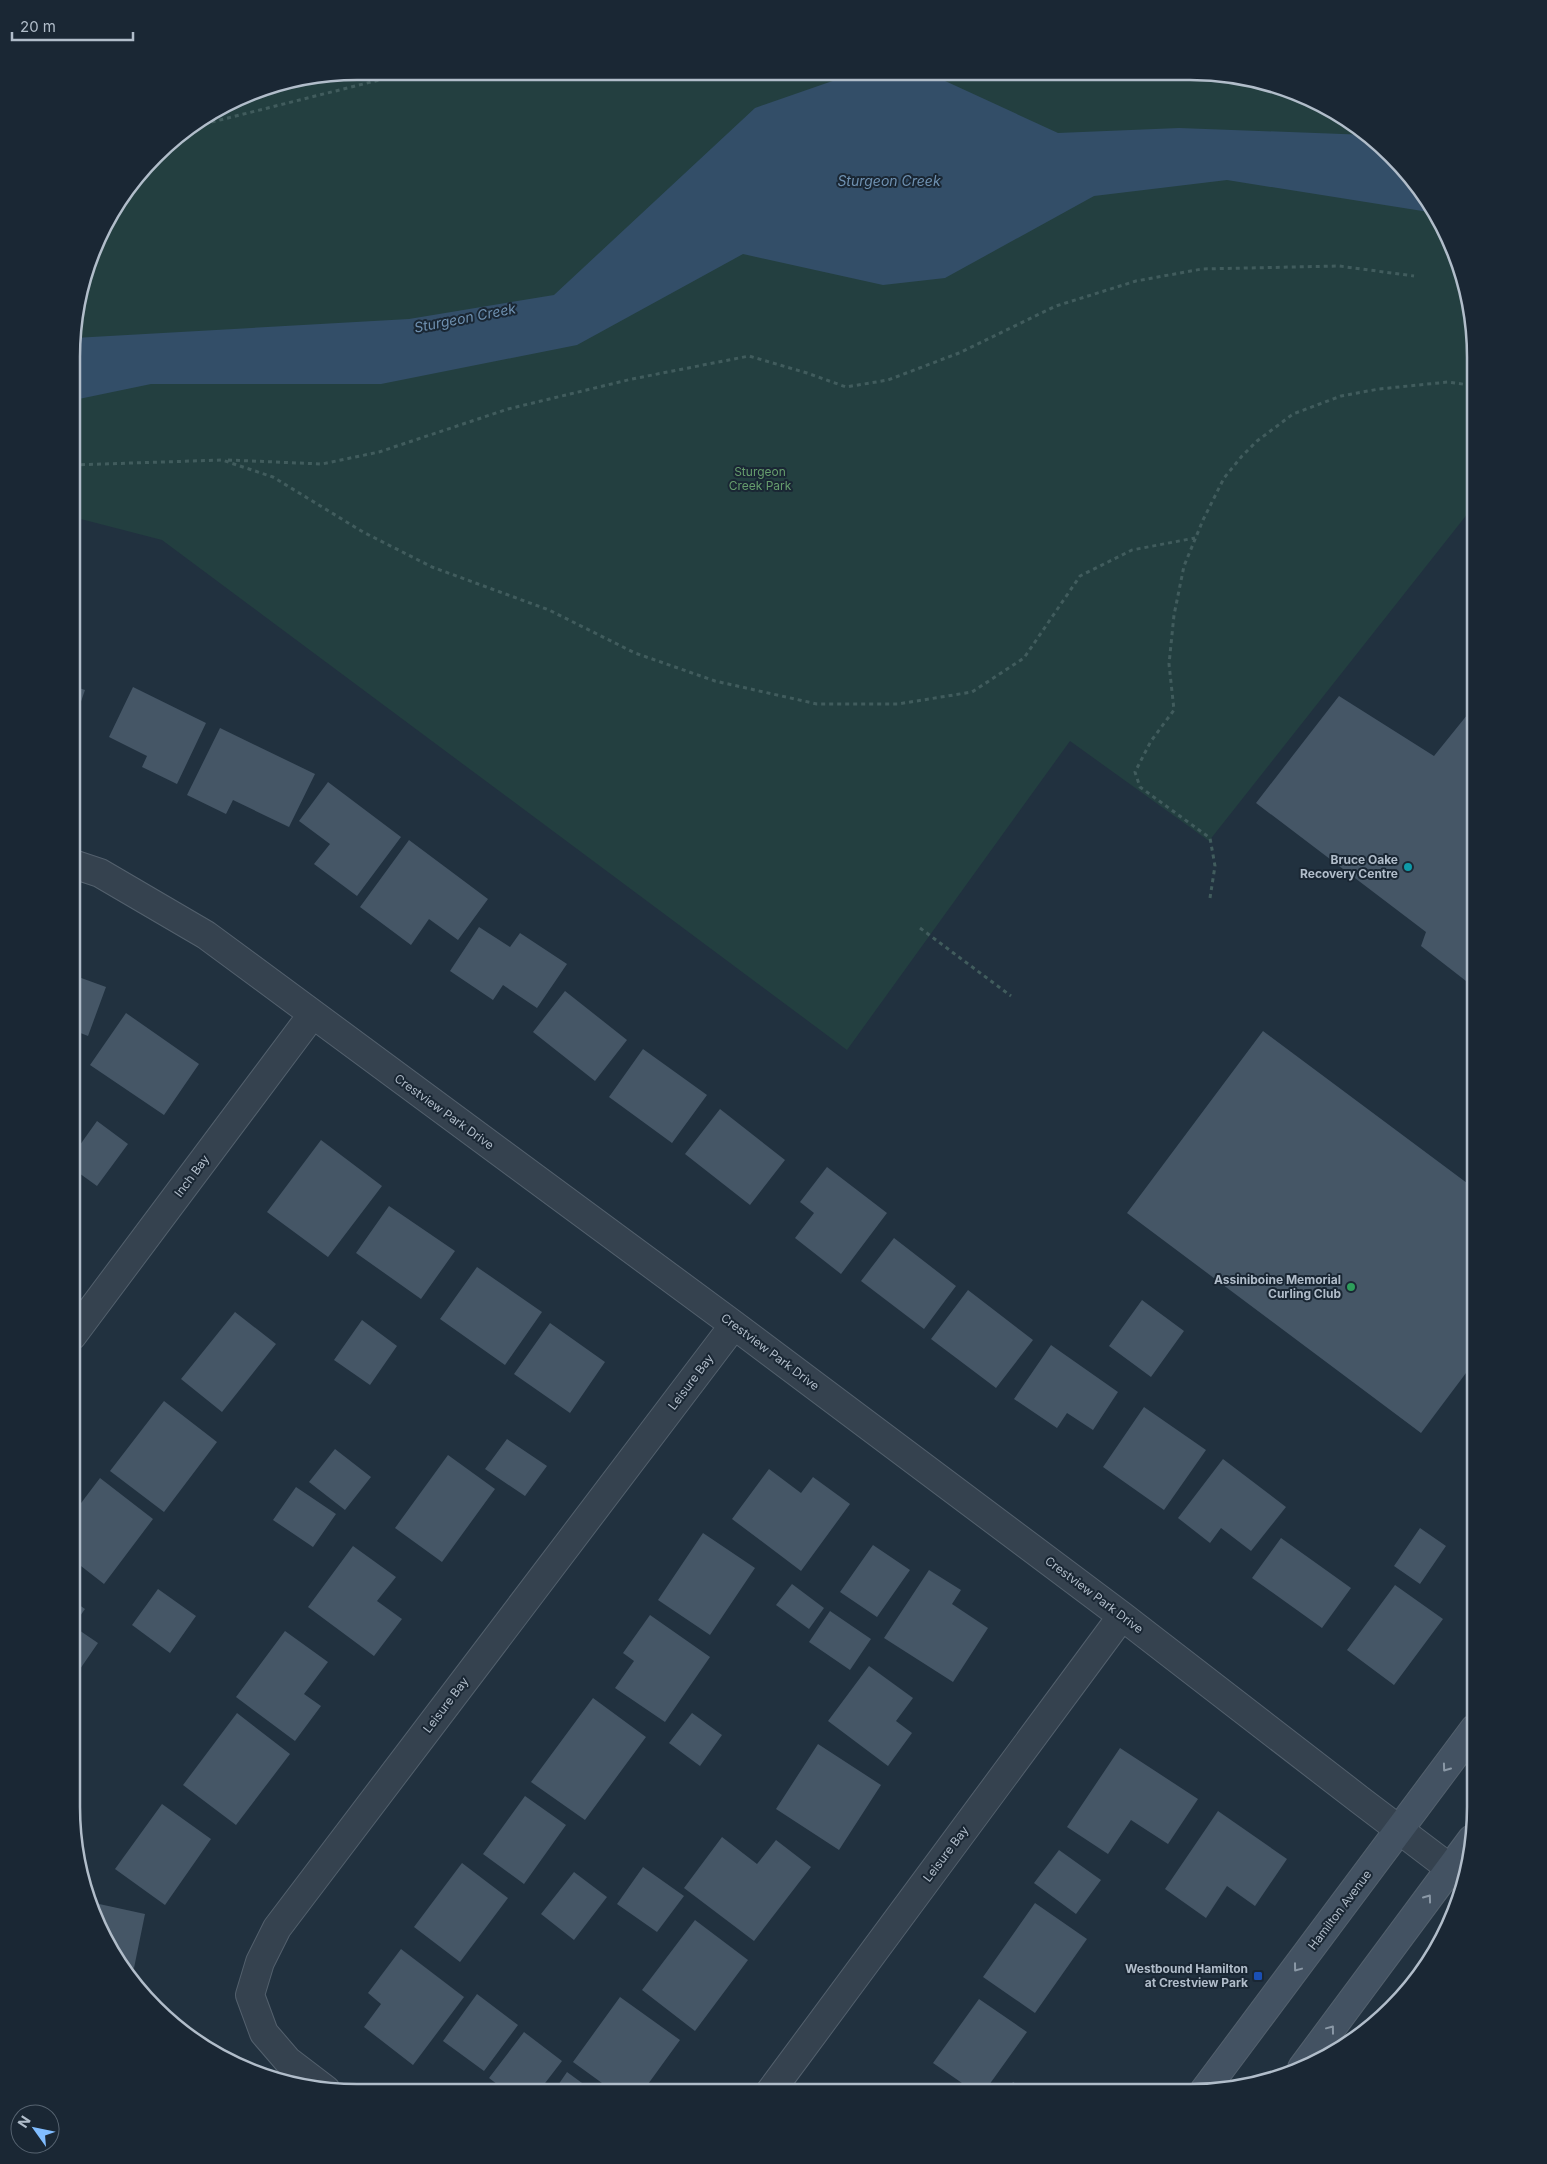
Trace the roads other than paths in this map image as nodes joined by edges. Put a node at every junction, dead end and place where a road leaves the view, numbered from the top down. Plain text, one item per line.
1 (80, 866) edge
2 (312, 1015) junction
3 (80, 1325) edge
4 (734, 1325) junction
5 (1122, 1616) junction
6 (1467, 1739) edge
7 (1400, 1830) junction
8 (1457, 1873) edge
9 (1313, 2055) edge
10 (314, 2081) edge
11 (1210, 2083) edge
12 (776, 2084) edge

1 - 2 street, Crestview Park Drive
2 - 3 street, Inch Bay
2 - 4 street, Crestview Park Drive
4 - 5 street, Crestview Park Drive
4 - 10 street, Leisure Bay
5 - 7 street, Crestview Park Drive
5 - 12 street, Leisure Bay
6 -> 7 street, Hamilton Avenue
7 - 8 street, Crestview Park Drive
7 -> 11 street, Hamilton Avenue
9 -> 8 street

